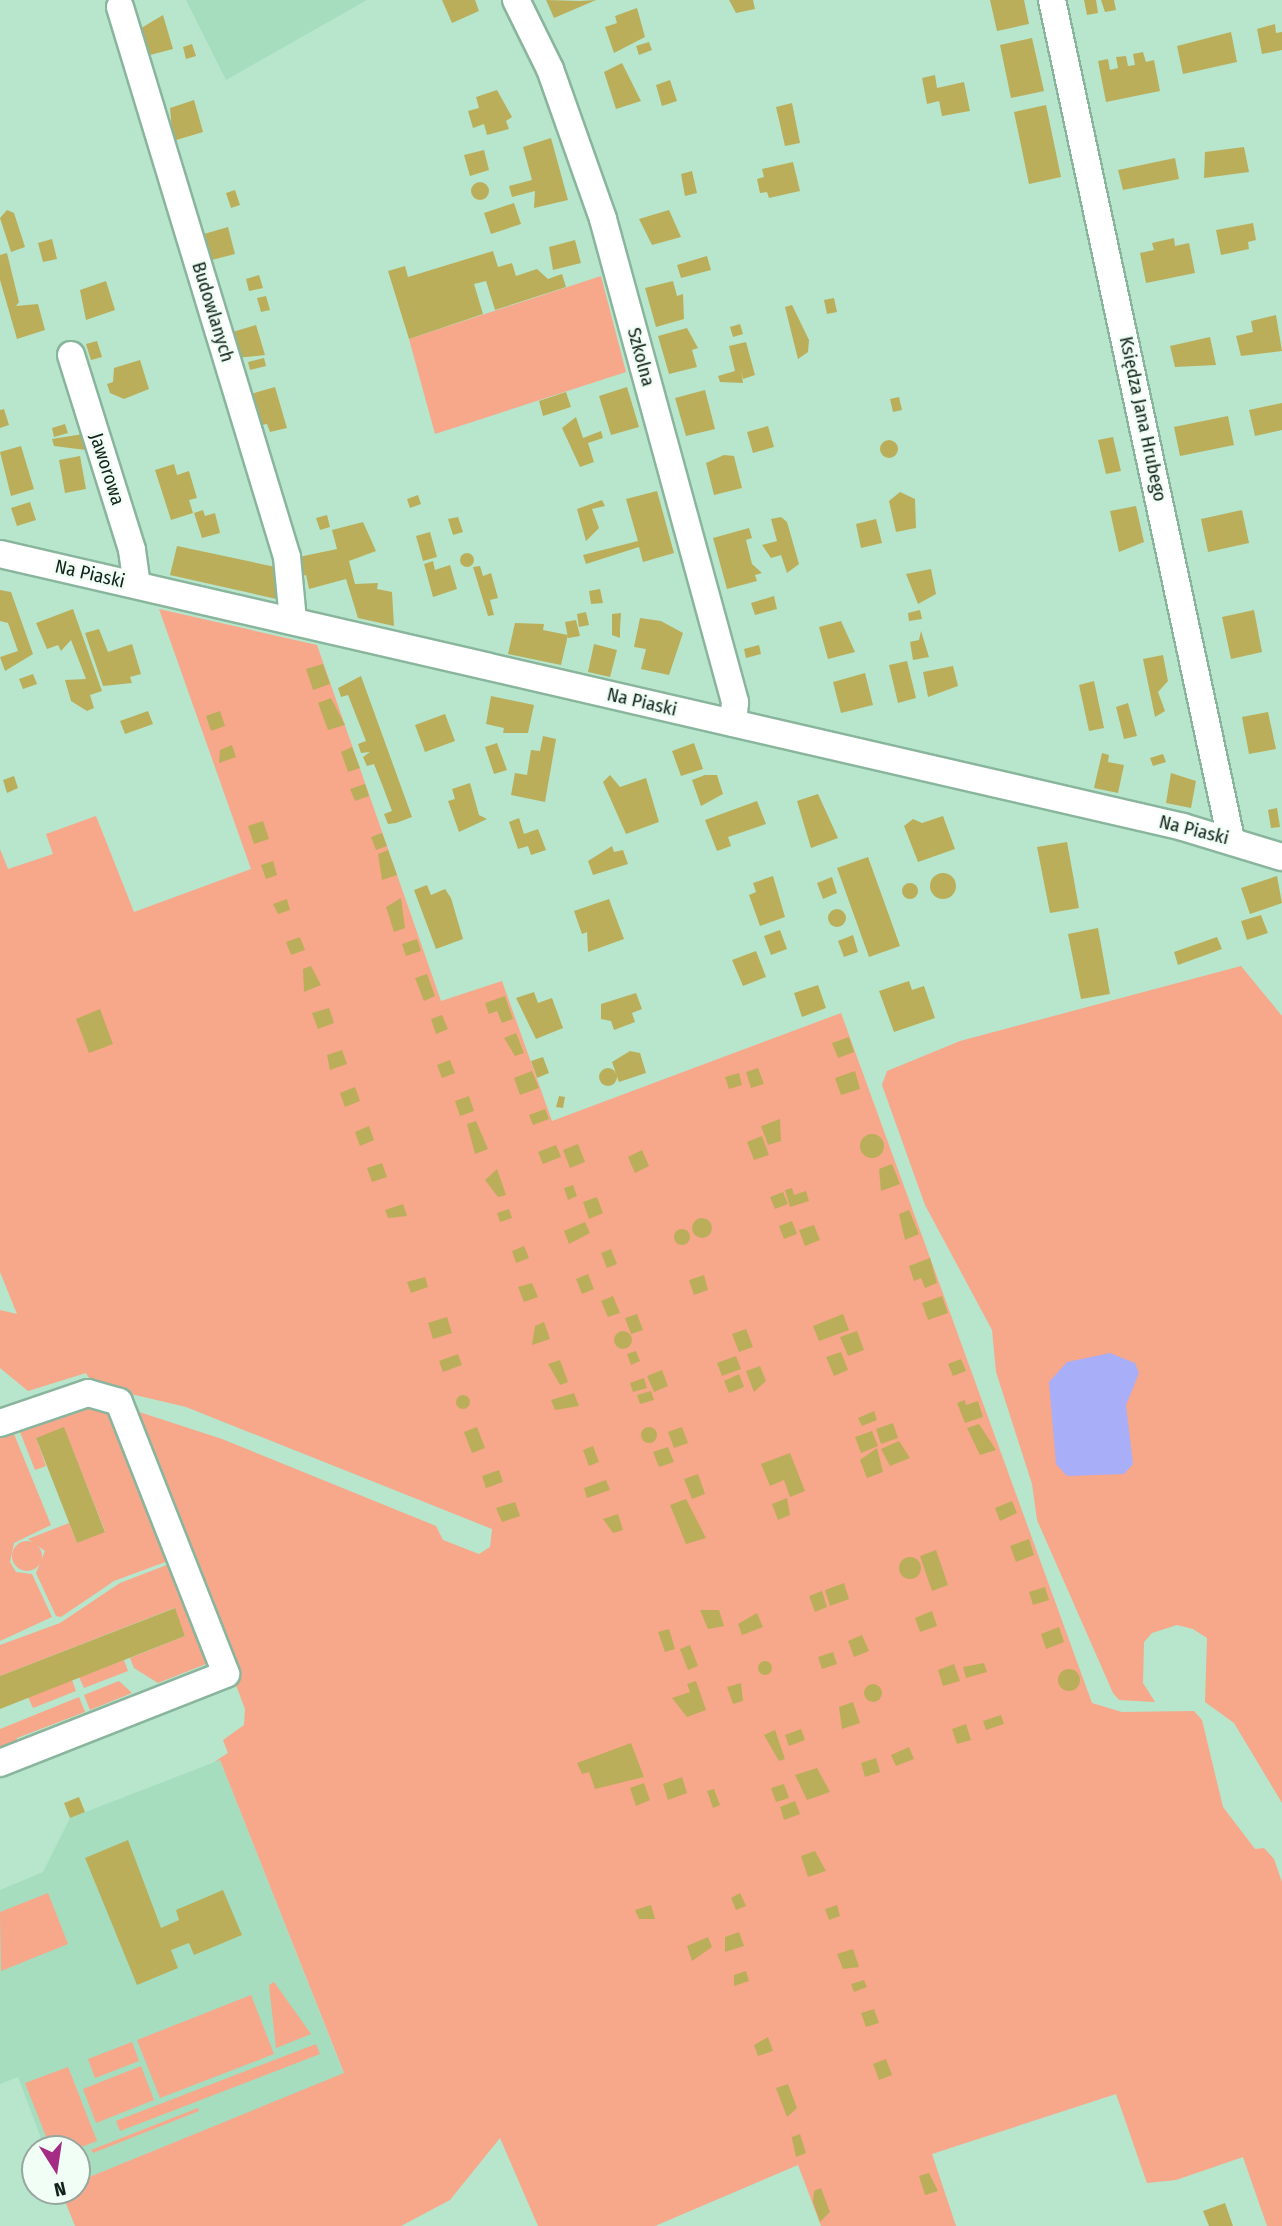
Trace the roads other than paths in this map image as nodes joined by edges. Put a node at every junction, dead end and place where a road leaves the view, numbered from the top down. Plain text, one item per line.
1 (516, 0) edge
2 (1052, 0) edge
3 (120, 6) dead end
4 (71, 355) dead end
5 (0, 554) edge
6 (137, 585) junction
7 (293, 620) junction
8 (733, 723) junction
9 (1231, 839) junction
10 (1282, 857) edge
11 (0, 1423) edge
12 (0, 1763) edge

1 - 8 street, Szkolna
2 - 9 street, Księdza Jana Hrubego
3 - 7 street, Budowlanych
4 - 6 street, Jaworowa
5 - 6 street, Na Piaski
6 - 7 street, Na Piaski
7 - 8 street, Na Piaski
8 - 9 street, Na Piaski
9 - 10 street, Na Piaski
11 - 12 street

